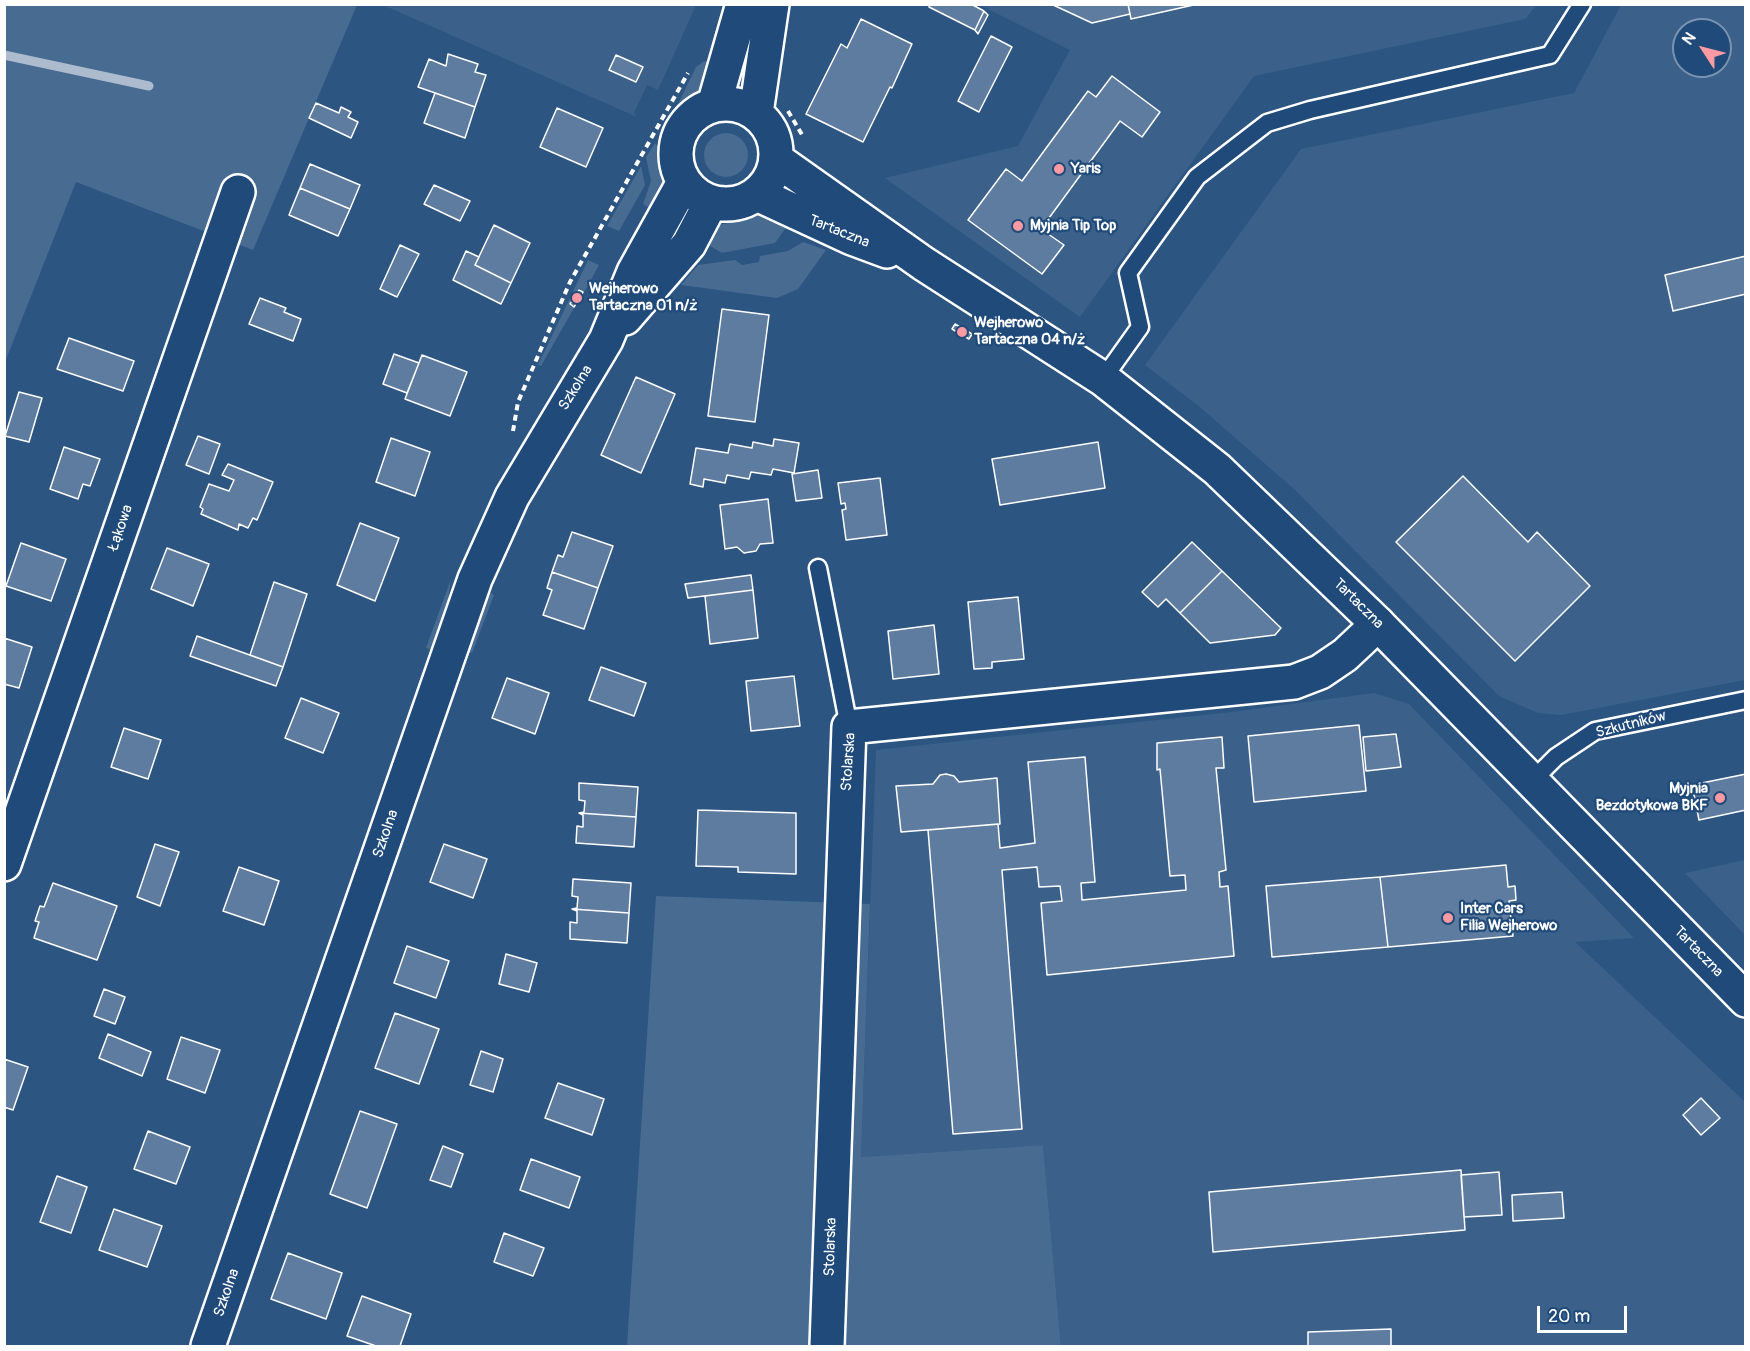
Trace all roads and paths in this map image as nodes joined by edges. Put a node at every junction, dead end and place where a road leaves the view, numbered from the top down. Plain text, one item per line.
1 (743, 4) edge
2 (772, 4) edge
3 (1582, 4) edge
4 (692, 64) dead end
5 (714, 105) junction
6 (756, 113) junction
7 (777, 160) junction
8 (684, 182) junction
9 (238, 192) dead end
10 (757, 194) junction
11 (711, 202) junction
12 (924, 264) junction
13 (606, 340) junction
14 (1103, 379) junction
15 (513, 435) dead end
16 (818, 568) dead end
17 (1378, 624) junction
18 (1746, 700) edge
19 (849, 727) junction
20 (1532, 781) junction
21 (4, 864) edge
22 (1746, 1000) edge
23 (208, 1347) edge
24 (827, 1347) edge

1 - 5 street
2 - 6 street
3 - 14 lane
4 - 15 path
5 - 6 street
5 - 8 street
6 - 7 street
7 - 10 street
7 - 12 street, Tartaczna
8 - 11 street
8 - 13 street, Szkolna
9 - 21 street, Łąkowa
10 - 11 street
10 - 12 street, Tartaczna
11 - 13 street, Szkolna
12 - 14 street, Tartaczna
13 - 23 street, Szkolna
14 - 17 street, Tartaczna
16 - 19 lane
17 - 19 street, Stolarska
17 - 20 street, Tartaczna
18 - 20 lane, Szkutników
19 - 24 street, Stolarska
20 - 22 street, Tartaczna

